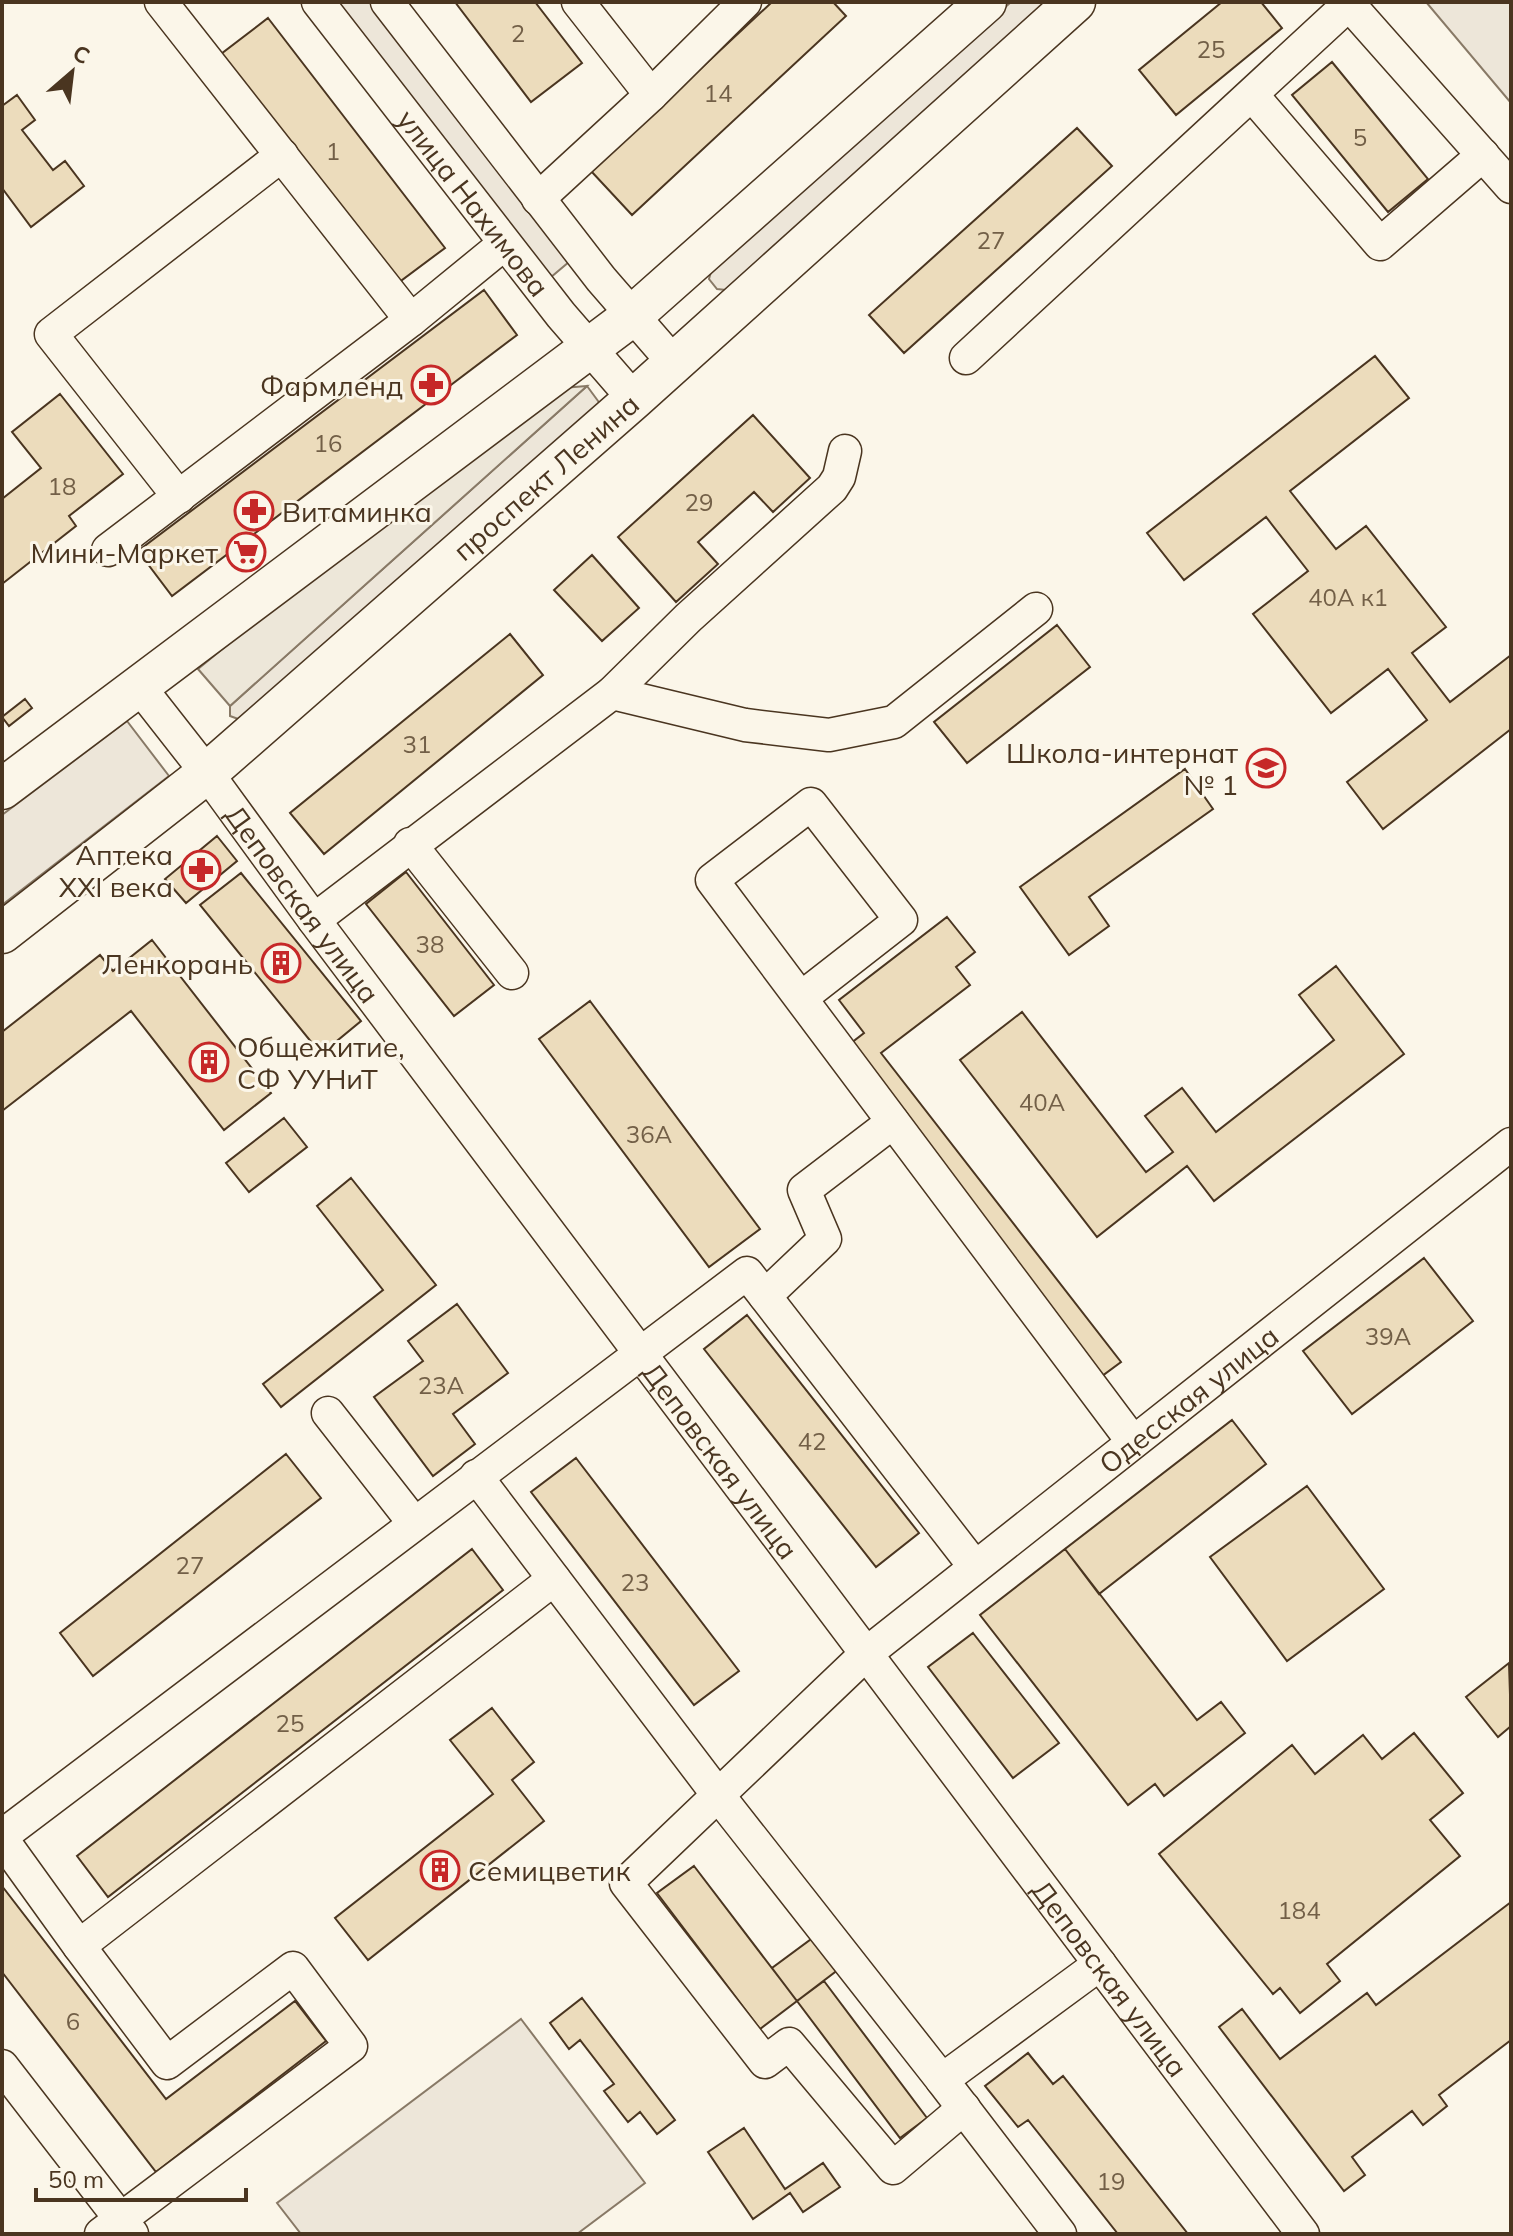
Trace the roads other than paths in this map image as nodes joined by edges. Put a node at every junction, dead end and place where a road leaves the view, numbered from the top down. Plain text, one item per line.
1 (161, 2) edge
2 (318, 2) edge
3 (387, 2) edge
4 (578, 2) edge
5 (745, 2) edge
6 (986, 2) edge
7 (1075, 2) edge
8 (1348, 3) edge
9 (651, 95) junction
10 (1253, 96) junction
11 (282, 155) junction
12 (1483, 155) junction
13 (1511, 187) edge
14 (538, 199) junction
15 (504, 244) junction
16 (632, 316) junction
17 (411, 320) junction
18 (590, 349) junction
19 (966, 358) dead end
20 (674, 363) junction
21 (634, 399) junction
22 (845, 451) dead end
23 (179, 497) junction
24 (108, 550) dead end
25 (1036, 609) dead end
26 (138, 685) junction
27 (612, 693) junction
28 (207, 773) junction
29 (2, 789) edge
30 (410, 844) junction
31 (314, 920) junction
32 (2, 933) edge
33 (512, 973) dead end
34 (801, 998) junction
35 (893, 1122) junction
36 (1511, 1144) edge
37 (765, 1296) junction
38 (640, 1351) junction
39 (328, 1413) dead end
40 (1133, 1442) junction
41 (476, 1476) junction
42 (414, 1523) junction
43 (975, 1567) junction
44 (554, 1579) junction
45 (867, 1653) junction
46 (718, 1795) junction
47 (2, 1838) edge
48 (79, 1946) junction
49 (1100, 1964) junction
50 (2, 2066) edge
51 (942, 2080) junction
52 (964, 2108) junction
53 (118, 2229) edge
54 (1301, 2233) edge
55 (1060, 2234) edge

1 - 11 street
2 - 15 street, улица Нахимова
3 - 14 street, улица Нахимова
4 - 9 street
5 - 9 street
6 - 16 main road
7 - 20 main road, проспект Ленина
8 - 10 street
8 - 12 street
9 - 14 street
10 - 12 street
10 - 19 street
11 - 17 street
11 - 23 street
12 - 13 street
14 - 16 street, улица Нахимова
15 - 17 street
15 - 18 street, улица Нахимова
16 - 18 main road
16 - 20 street, улица Нахимова
17 - 23 street
18 - 21 street, улица Нахимова
18 - 26 main road
20 - 21 main road, проспект Ленина
21 - 28 main road, проспект Ленина
22 - 27 street
23 - 24 street
25 - 27 street
26 - 28 street, Деповская улица
26 - 29 main road
27 - 30 street
28 - 31 street, Деповская улица
28 - 32 main road, проспект Ленина
30 - 31 street
30 - 33 street
31 - 38 street, Деповская улица
34 - 34 street
34 - 35 street
35 - 37 street
35 - 40 street
36 - 40 street, Одесская улица
37 - 38 street
37 - 43 street
38 - 41 street
38 - 45 street, Деповская улица
39 - 42 street
40 - 43 street, Одесская улица
41 - 42 street
41 - 44 street
42 - 47 street
43 - 45 street, Одесская улица
44 - 46 street
44 - 48 street
45 - 46 street, Одесская улица
45 - 49 street, Деповская улица
46 - 51 street
46 - 52 street, Одесская улица
47 - 48 street
48 - 53 street
49 - 51 street
49 - 54 street, Деповская улица
50 - 53 street
51 - 52 street
52 - 55 street

